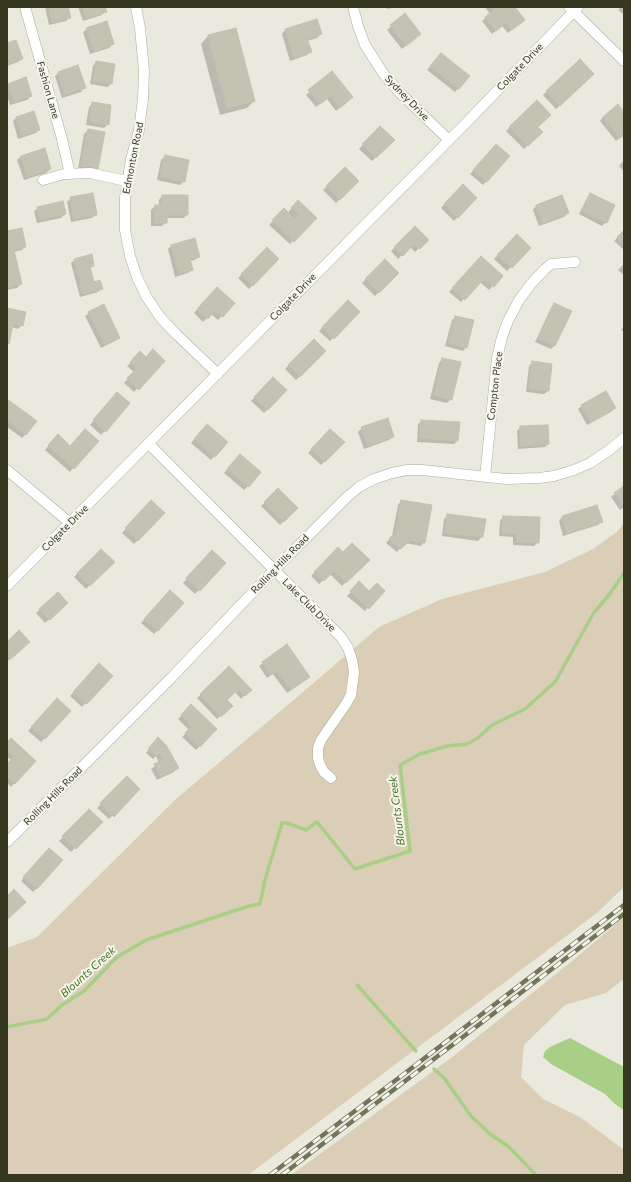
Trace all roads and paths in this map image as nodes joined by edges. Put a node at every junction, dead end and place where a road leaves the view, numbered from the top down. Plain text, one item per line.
1 (24, 7) edge
2 (136, 7) edge
3 (353, 7) edge
4 (573, 8) edge
5 (624, 61) edge
6 (449, 140) junction
7 (70, 174) junction
8 (43, 180) dead end
9 (126, 181) junction
10 (575, 262) dead end
11 (218, 374) junction
12 (624, 438) edge
13 (149, 444) junction
14 (7, 470) edge
15 (485, 477) junction
16 (70, 523) junction
17 (274, 570) junction
18 (7, 586) edge
19 (331, 778) dead end
20 (7, 842) edge

1 - 7 street, Fashion Lane
2 - 9 street, Edmonton Road
3 - 6 street, Sydney Drive
4 - 5 street
4 - 6 street, Colgate Drive
6 - 11 street, Colgate Drive
7 - 8 street
7 - 9 street
9 - 11 street, Edmonton Road
10 - 15 street, Compton Place
11 - 13 street, Colgate Drive
12 - 15 street, Rolling Hills Road
13 - 16 street, Colgate Drive
13 - 17 street, Lake Club Drive
14 - 16 street
15 - 17 street, Rolling Hills Road
16 - 18 street, Colgate Drive
17 - 19 street, Lake Club Drive
17 - 20 street, Rolling Hills Road

